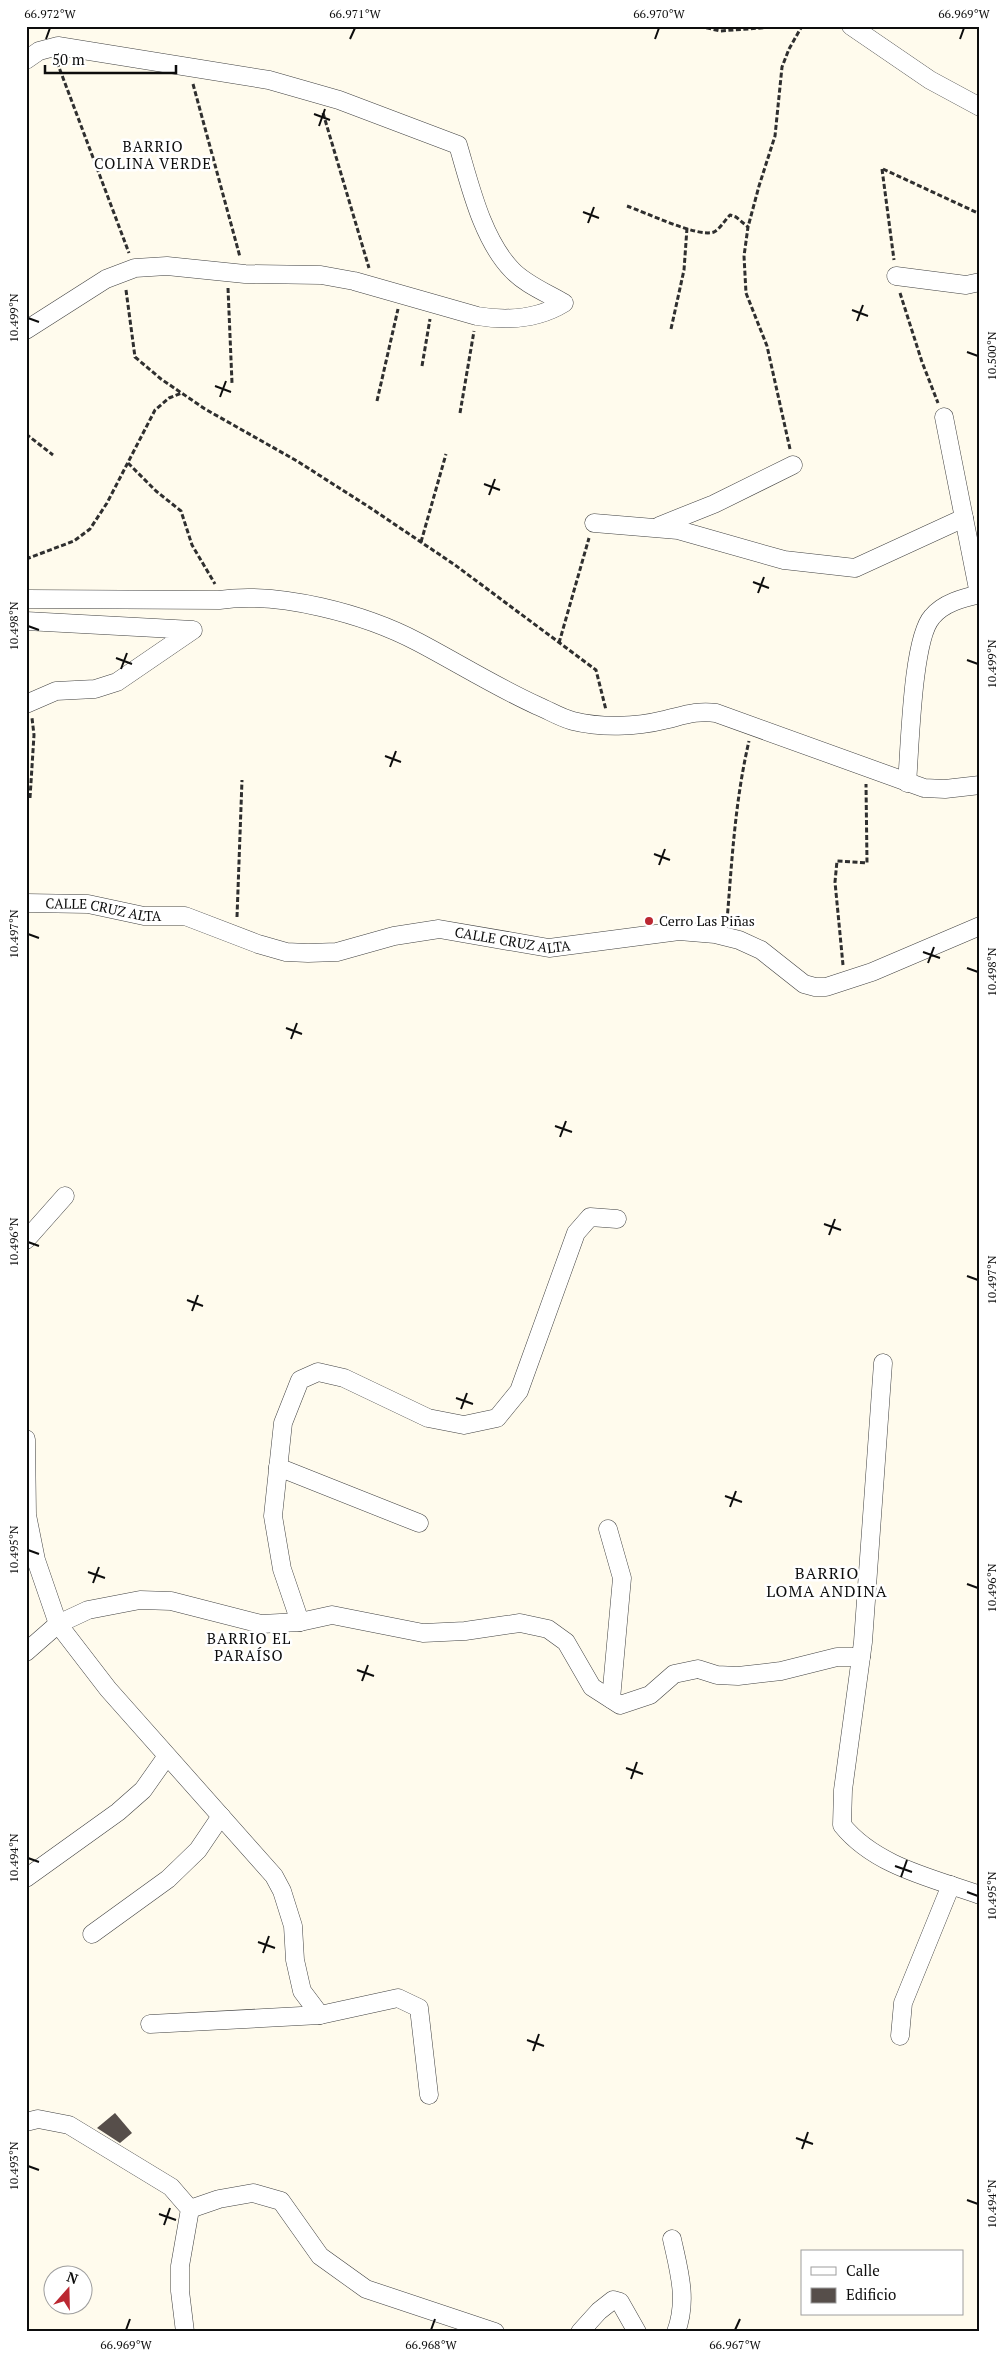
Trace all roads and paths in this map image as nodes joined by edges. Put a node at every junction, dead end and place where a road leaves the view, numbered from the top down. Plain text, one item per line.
1 (699, 26) edge
2 (787, 26) edge
3 (802, 26) edge
4 (851, 26) edge
5 (51, 48) junction
6 (26, 60) edge
7 (188, 67) junction
8 (317, 93) junction
9 (980, 107) edge
10 (882, 169) dead end
11 (627, 206) dead end
12 (980, 214) edge
13 (748, 227) junction
14 (687, 228) junction
15 (129, 270) junction
16 (227, 272) junction
17 (245, 274) junction
18 (896, 276) dead end
19 (980, 282) edge
20 (375, 287) junction
21 (401, 294) junction
22 (432, 303) junction
23 (477, 316) junction
24 (670, 328) dead end
25 (26, 330) edge
26 (422, 366) dead end
27 (232, 383) dead end
28 (182, 393) junction
29 (377, 401) dead end
30 (460, 413) dead end
31 (944, 417) dead end
32 (26, 434) edge
33 (446, 454) dead end
34 (53, 455) dead end
35 (128, 462) junction
36 (794, 465) joint
37 (964, 518) junction
38 (594, 522) joint
39 (654, 528) junction
40 (421, 542) junction
41 (26, 559) edge
42 (979, 594) edge
43 (26, 599) edge
44 (224, 599) junction
45 (26, 622) edge
46 (559, 643) junction
47 (28, 703) edge
48 (609, 725) junction
49 (752, 726) junction
50 (866, 768) junction
51 (242, 780) dead end
52 (907, 783) junction
53 (980, 786) edge
54 (30, 798) dead end
55 (26, 903) edge
56 (980, 926) edge
57 (236, 935) junction
58 (726, 936) junction
59 (844, 981) junction
60 (65, 1196) dead end
61 (617, 1220) dead end
62 (26, 1240) edge
63 (883, 1363) dead end
64 (26, 1439) edge
65 (278, 1467) junction
66 (418, 1523) dead end
67 (608, 1529) dead end
68 (300, 1622) junction
69 (58, 1624) junction
70 (26, 1652) edge
71 (861, 1657) junction
72 (611, 1699) junction
73 (167, 1756) junction
74 (221, 1816) junction
75 (26, 1878) edge
76 (951, 1885) junction
77 (980, 1895) edge
78 (92, 1934) dead end
79 (320, 2015) junction
80 (150, 2024) dead end
81 (900, 2036) dead end
82 (430, 2094) dead end
83 (26, 2122) edge
84 (190, 2210) junction
85 (672, 2239) dead end
86 (186, 2332) edge
87 (495, 2332) edge
88 (580, 2332) edge
89 (637, 2332) edge
90 (676, 2332) edge

1 - 2 path
3 - 13 path
4 - 9 street
5 - 6 street
5 - 7 street
5 - 15 path
7 - 8 street
7 - 17 path
8 - 20 path
8 - 23 street
10 - 12 path
11 - 14 path
13 - 14 path
13 - 36 path
14 - 24 path
15 - 16 street
15 - 25 street
15 - 28 path
16 - 17 street
16 - 27 path
17 - 20 street
18 - 19 street
20 - 21 street
21 - 22 street
21 - 29 path
22 - 23 street
22 - 26 path
23 - 30 path
28 - 35 path
28 - 40 path
31 - 37 street
32 - 34 path
33 - 40 path
35 - 41 path
35 - 44 path
36 - 39 street
37 - 39 street
37 - 42 street
38 - 39 street
38 - 46 path
40 - 46 path
42 - 52 street
43 - 44 street
44 - 48 street
45 - 47 street
46 - 48 path
47 - 54 path
48 - 49 street
49 - 50 street
49 - 58 path
50 - 52 street
50 - 59 path
51 - 57 path
52 - 53 street
55 - 57 street, CALLE CRUZ ALTA
56 - 59 street, CALLE CRUZ ALTA
57 - 58 street, CALLE CRUZ ALTA
58 - 59 street, CALLE CRUZ ALTA
60 - 62 street
61 - 65 street
63 - 71 street
64 - 69 street
65 - 66 street
65 - 68 street
67 - 72 street
68 - 69 street
68 - 72 street
69 - 70 street
69 - 73 street
71 - 72 street
71 - 76 street
73 - 74 street
73 - 75 street
74 - 78 street
74 - 79 street
76 - 77 street
76 - 81 street
79 - 80 street
79 - 82 street
83 - 84 street
84 - 86 street
84 - 87 street
85 - 90 street
88 - 89 street

